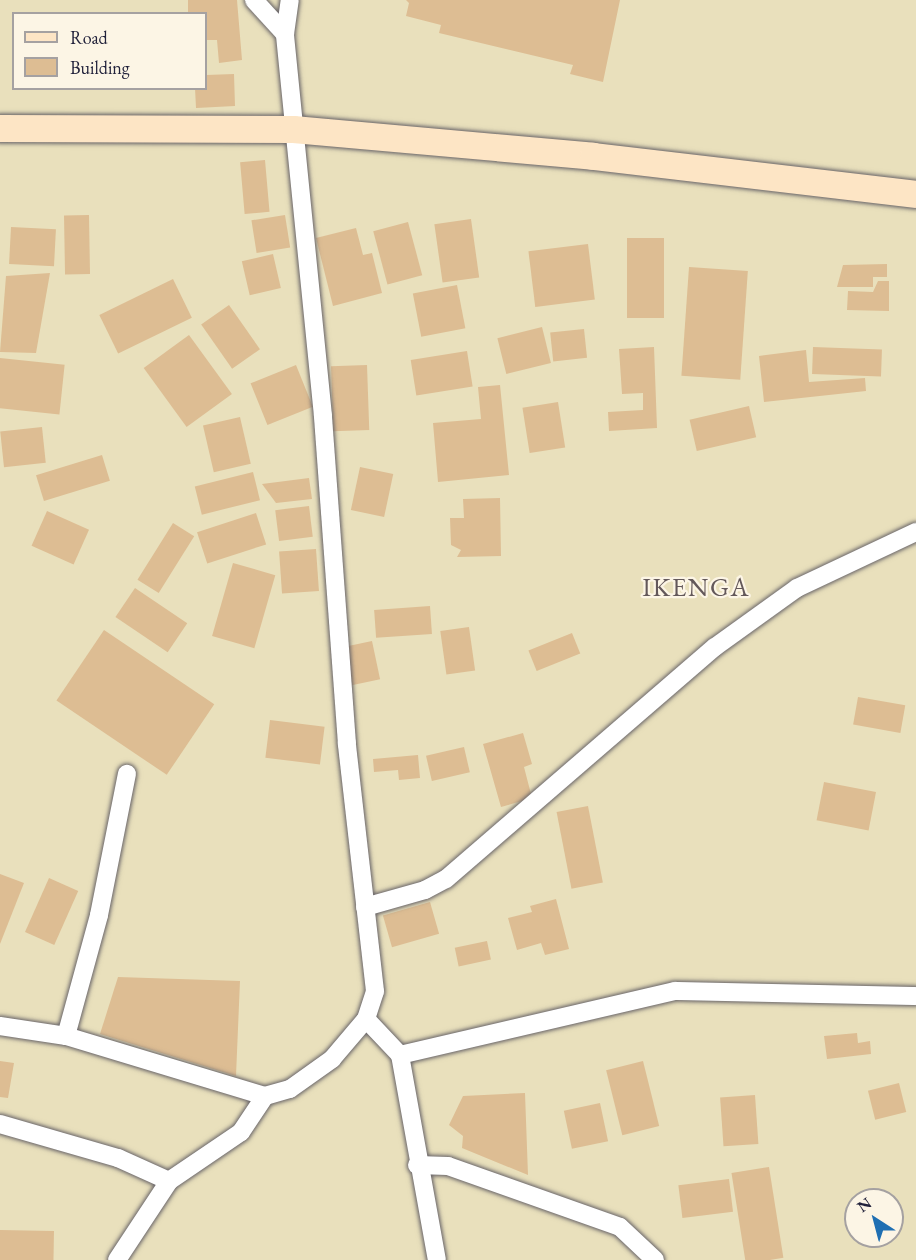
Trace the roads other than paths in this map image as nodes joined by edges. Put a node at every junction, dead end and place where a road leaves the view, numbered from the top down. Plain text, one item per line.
1 (254, 0) edge
2 (290, 0) edge
3 (285, 34) junction
4 (0, 128) edge
5 (294, 129) junction
6 (916, 194) edge
7 (916, 532) edge
8 (128, 774) dead end
9 (365, 907) junction
10 (916, 996) edge
11 (366, 1019) junction
12 (0, 1026) edge
13 (66, 1036) junction
14 (400, 1055) junction
15 (265, 1096) junction
16 (0, 1124) edge
17 (417, 1165) junction
18 (169, 1180) junction
19 (117, 1260) edge
20 (437, 1260) edge
21 (655, 1260) edge

1 - 3 street
2 - 3 street
3 - 5 street
4 - 5 main road
5 - 6 main road
5 - 9 street
7 - 9 street
8 - 13 street
9 - 11 street
10 - 14 street
11 - 14 street
11 - 15 street
12 - 13 street
13 - 15 street
14 - 17 street
15 - 18 street
16 - 18 street
17 - 20 street
17 - 21 street
18 - 19 street

